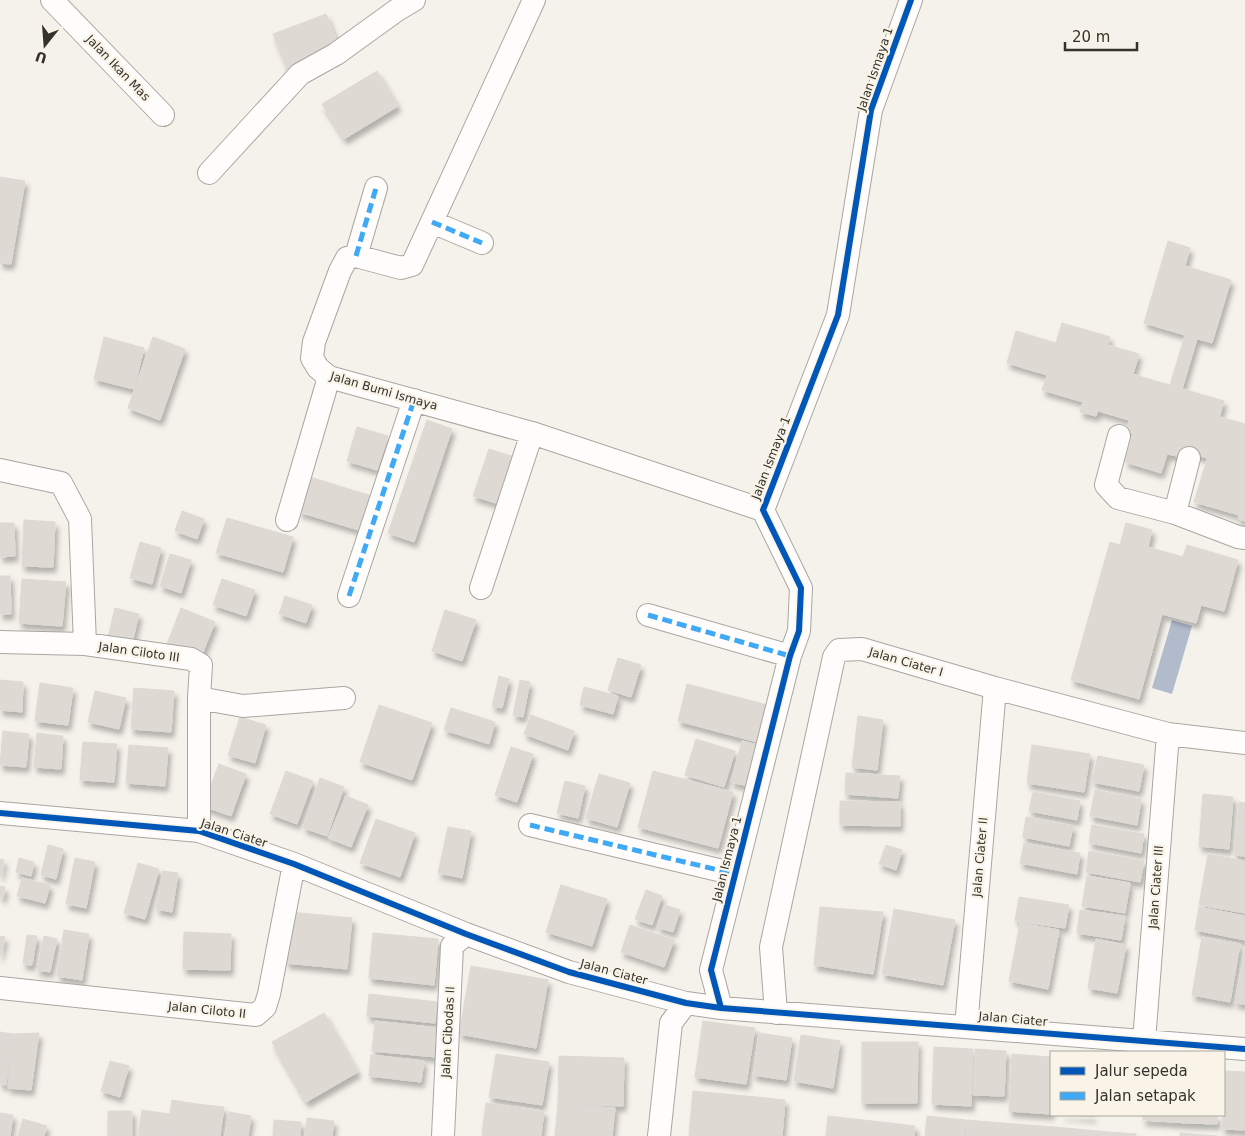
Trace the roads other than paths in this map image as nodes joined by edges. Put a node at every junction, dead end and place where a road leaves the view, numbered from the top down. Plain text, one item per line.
1 (52, 0) edge
2 (414, 0) edge
3 (534, 0) edge
4 (911, 0) edge
5 (163, 115) dead end
6 (209, 173) dead end
7 (376, 188) dead end
8 (432, 222) junction
9 (482, 243) dead end
10 (356, 256) junction
11 (329, 377) junction
12 (414, 400) junction
13 (532, 433) junction
14 (1119, 436) dead end
15 (1189, 458) dead end
16 (0, 470) edge
17 (763, 510) junction
18 (1175, 513) junction
19 (287, 520) dead end
20 (1245, 538) edge
21 (481, 588) dead end
22 (349, 596) dead end
23 (648, 615) dead end
24 (0, 642) edge
25 (85, 644) junction
26 (790, 656) junction
27 (995, 688) junction
28 (199, 698) junction
29 (344, 698) dead end
30 (1168, 734) junction
31 (1245, 743) edge
32 (0, 813) edge
33 (530, 825) dead end
34 (199, 831) junction
35 (294, 864) junction
36 (735, 874) junction
37 (466, 934) junction
38 (0, 988) edge
39 (686, 1003) junction
40 (721, 1008) junction
41 (776, 1012) junction
42 (966, 1026) junction
43 (1144, 1041) junction
44 (1245, 1048) edge
45 (443, 1136) edge
46 (659, 1136) edge

1 - 5 street, Jalan Ikan Mas
2 - 6 street
3 - 8 street
4 - 17 street, Jalan Ismaya 1
7 - 10 street
8 - 9 street
8 - 10 street
10 - 11 street, Jalan Bumi Ismaya
11 - 12 street, Jalan Bumi Ismaya
11 - 19 street
12 - 13 street, Jalan Bumi Ismaya
12 - 22 street
13 - 17 street, Jalan Bumi Ismaya
13 - 21 street
14 - 18 street
15 - 18 street
16 - 25 street
17 - 26 street, Jalan Ismaya 1
18 - 20 street
23 - 26 street
24 - 25 street, Jalan Ciloto III
25 - 28 street, Jalan Ciloto III
26 - 36 street, Jalan Ismaya 1
27 - 30 street, Jalan Ciater I
27 - 41 street, Jalan Ciater I
27 - 42 street, Jalan Ciater II
28 - 29 street
28 - 34 street, Jalan Ciloto III
30 - 31 street, Jalan Ciater I
30 - 43 street, Jalan Ciater III
32 - 34 street, Jalan Ciater
33 - 36 street
34 - 35 street, Jalan Ciater
35 - 37 street, Jalan Ciater
35 - 38 street, Jalan Ciloto II
36 - 40 street, Jalan Ismaya 1
37 - 39 street, Jalan Ciater
37 - 45 street, Jalan Cibodas II
39 - 40 street, Jalan Ciater
39 - 46 street
40 - 41 street, Jalan Ciater
41 - 42 street, Jalan Ciater
42 - 43 street, Jalan Ciater
43 - 44 street, Jalan Ciater

